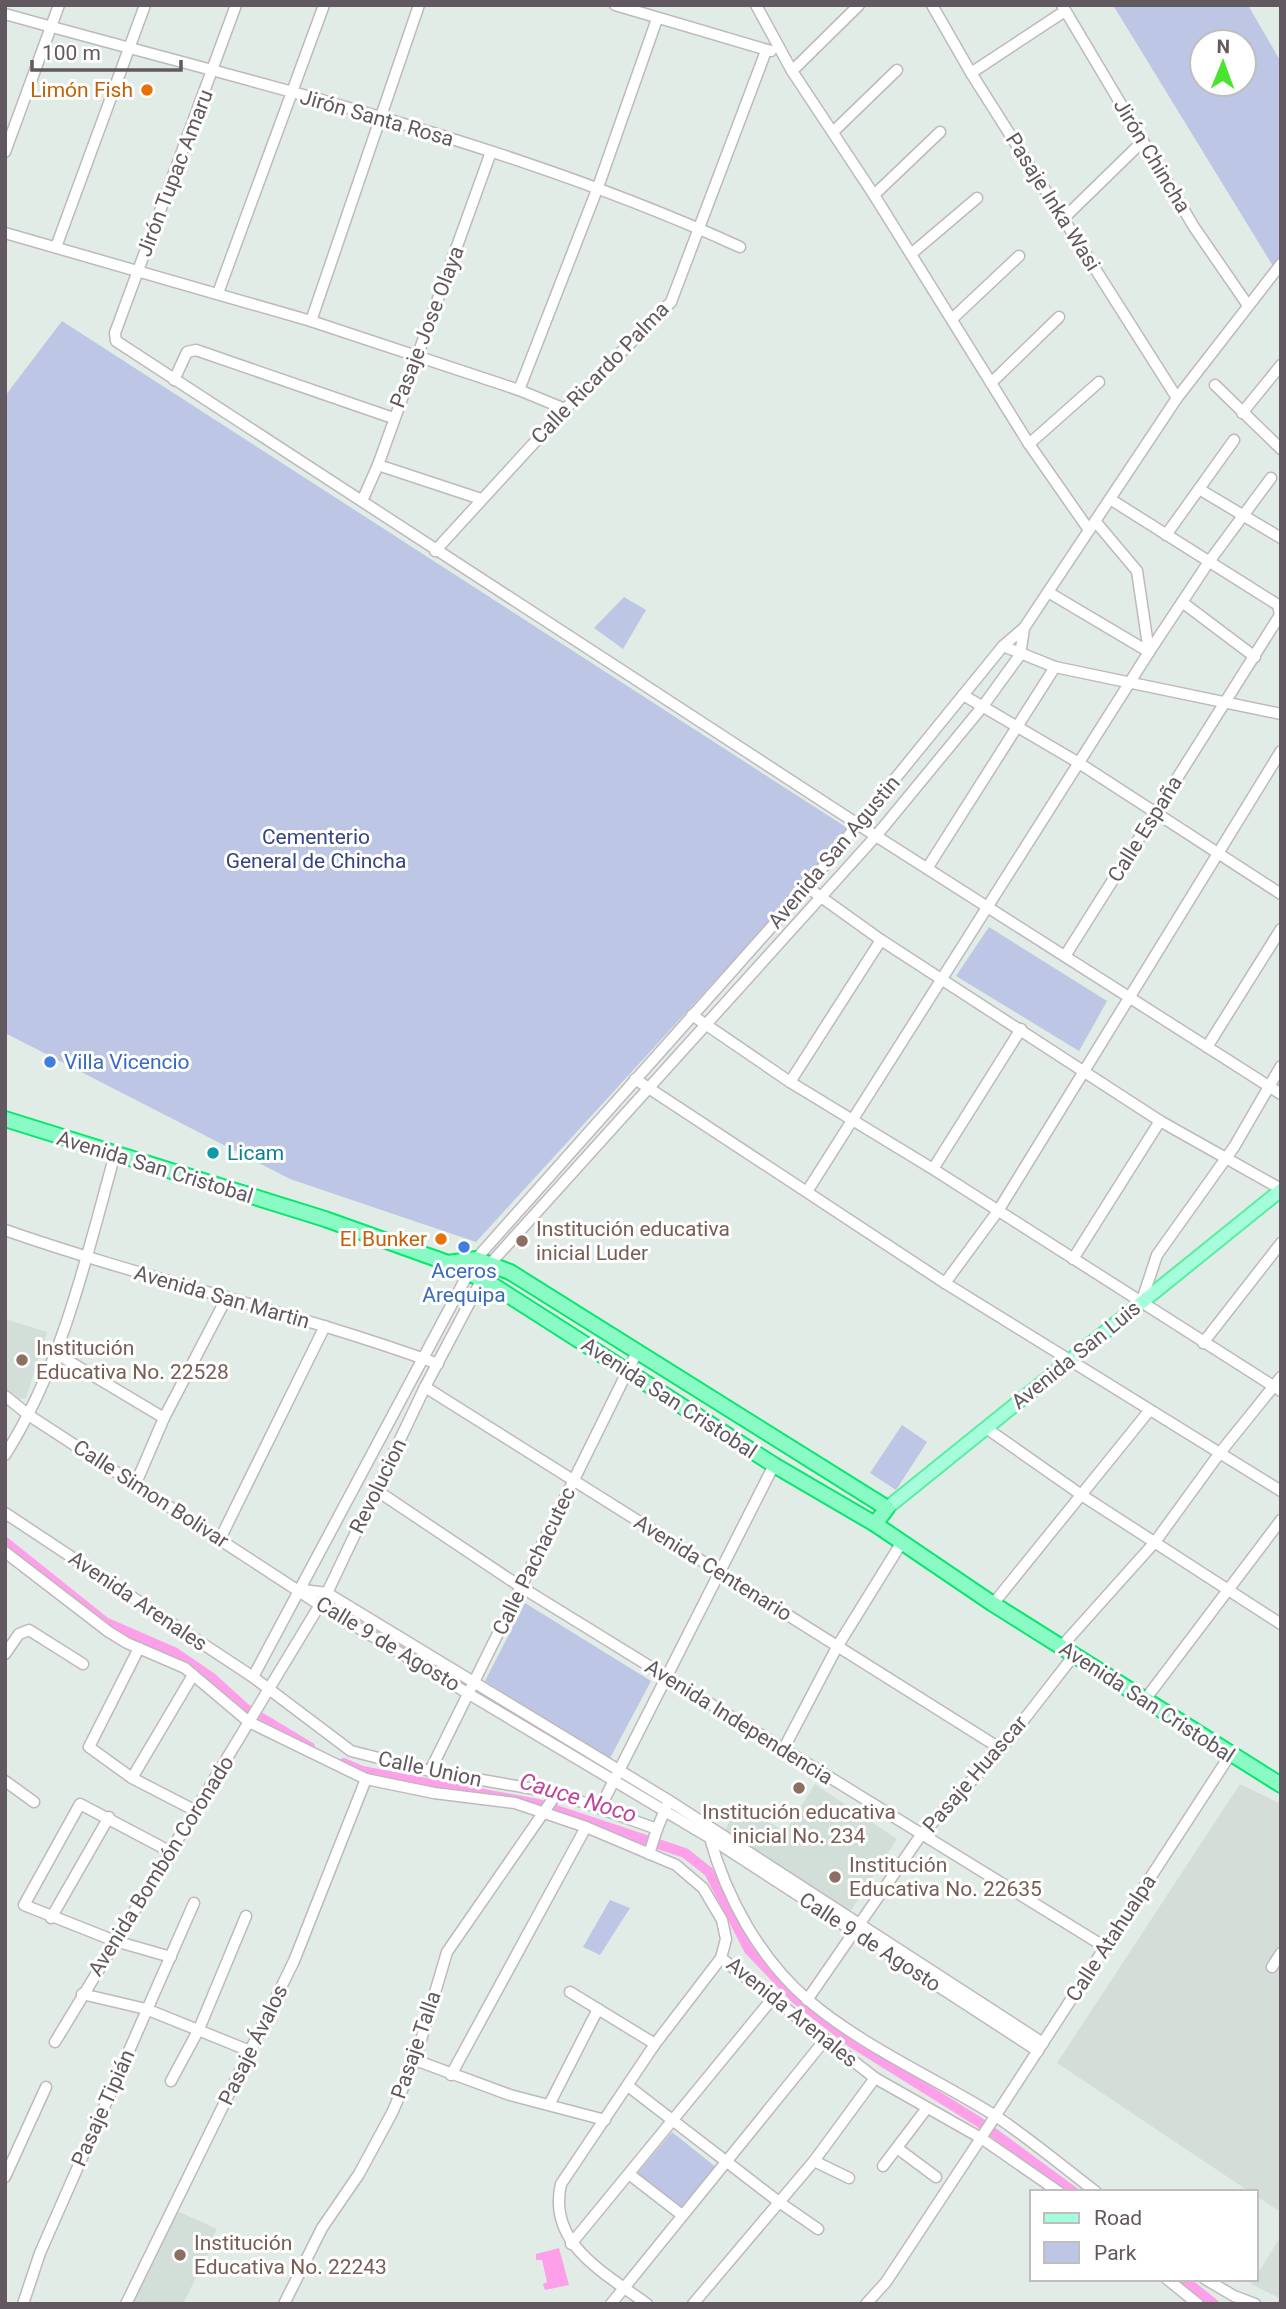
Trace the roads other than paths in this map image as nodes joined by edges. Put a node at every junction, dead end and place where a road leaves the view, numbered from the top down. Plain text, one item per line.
1 (59, 5) edge
2 (145, 5) edge
3 (236, 5) edge
4 (324, 5) edge
5 (419, 5) edge
6 (615, 5) edge
7 (859, 5) edge
8 (932, 5) edge
9 (757, 6) edge
10 (1064, 8) edge
11 (5, 14) edge
12 (657, 19) junction
13 (51, 27) junction
14 (130, 47) junction
15 (766, 51) junction
16 (782, 52) junction
17 (897, 70) dead end
18 (214, 71) junction
19 (792, 71) junction
20 (971, 73) junction
21 (294, 94) junction
22 (380, 118) junction
23 (833, 132) junction
24 (940, 132) dead end
25 (1143, 141) junction
26 (5, 152) edge
27 (491, 152) junction
28 (598, 187) junction
29 (874, 195) junction
30 (977, 198) dead end
31 (1064, 218) junction
32 (701, 229) junction
33 (5, 233) edge
34 (57, 247) junction
35 (740, 247) dead end
36 (911, 254) junction
37 (1019, 257) dead end
38 (1281, 264) edge
39 (138, 270) junction
40 (218, 293) junction
41 (1247, 304) junction
42 (1059, 317) dead end
43 (952, 319) junction
44 (311, 321) junction
45 (418, 357) junction
46 (1281, 365) edge
47 (174, 380) junction
48 (1099, 382) dead end
49 (991, 383) junction
50 (1215, 385) dead end
51 (519, 390) junction
52 (1177, 398) junction
53 (565, 409) junction
54 (1242, 413) junction
55 (393, 418) junction
56 (1234, 440) dead end
57 (1029, 444) junction
58 (1281, 449) edge
59 (378, 465) junction
60 (1271, 478) dead end
61 (1199, 489) junction
62 (481, 499) junction
63 (1110, 499) junction
64 (362, 500) junction
65 (1242, 515) junction
66 (1092, 525) junction
67 (1166, 536) junction
68 (1281, 538) edge
69 (435, 551) junction
70 (1208, 563) junction
71 (1048, 592) junction
72 (1182, 602) junction
73 (1024, 628) junction
74 (1003, 646) junction
75 (1149, 652) junction
76 (1020, 654) junction
77 (1255, 657) junction
78 (1055, 667) junction
79 (1130, 682) junction
80 (963, 695) junction
81 (1226, 703) junction
82 (983, 706) junction
83 (1281, 714) edge
84 (1018, 726) junction
85 (1281, 751) edge
86 (1079, 764) junction
87 (1154, 814) junction
88 (858, 825) junction
89 (876, 836) junction
90 (1219, 855) junction
91 (928, 867) junction
92 (807, 887) junction
93 (1281, 894) edge
94 (821, 900) junction
95 (989, 909) junction
96 (1281, 929) edge
97 (881, 940) junction
98 (1065, 956) junction
99 (942, 979) junction
100 (1131, 996) junction
101 (692, 1016) junction
102 (706, 1025) junction
103 (1021, 1029) junction
104 (1207, 1047) junction
105 (1281, 1066) edge
106 (1082, 1069) junction
107 (635, 1079) junction
108 (790, 1082) junction
109 (1269, 1086) junction
110 (648, 1087) junction
111 (1281, 1094) edge
112 (5, 1119) edge
113 (852, 1119) junction
114 (1160, 1121) junction
115 (115, 1154) junction
116 (1224, 1158) junction
117 (933, 1169) junction
118 (1281, 1189) edge
119 (808, 1190) junction
120 (998, 1211) junction
121 (5, 1230) edge
122 (1281, 1243) edge
123 (481, 1254) junction
124 (86, 1258) junction
125 (494, 1259) junction
126 (1073, 1259) junction
127 (448, 1263) junction
128 (466, 1272) junction
129 (482, 1280) junction
130 (945, 1283) junction
131 (227, 1297) junction
132 (1141, 1303) junction
133 (325, 1326) junction
134 (1203, 1343) junction
135 (638, 1350) junction
136 (57, 1354) junction
137 (421, 1358) junction
138 (1070, 1360) junction
139 (438, 1364) junction
140 (627, 1372) junction
141 (1281, 1377) edge
142 (425, 1387) junction
143 (1277, 1389) edge
144 (5, 1396) edge
145 (1149, 1412) junction
146 (30, 1416) junction
147 (164, 1418) junction
148 (755, 1426) junction
149 (986, 1428) junction
150 (744, 1446) junction
151 (1219, 1454) junction
152 (5, 1455) edge
153 (774, 1465) junction
154 (574, 1480) junction
155 (135, 1483) junction
156 (376, 1490) junction
157 (1281, 1491) edge
158 (1083, 1496) junction
159 (887, 1508) junction
160 (5, 1513) edge
161 (1281, 1520) edge
162 (875, 1524) junction
163 (220, 1539) junction
164 (902, 1542) junction
165 (1155, 1542) junction
166 (5, 1552) edge
167 (719, 1572) junction
168 (521, 1587) junction
169 (299, 1590) junction
170 (1229, 1590) junction
171 (327, 1593) junction
172 (993, 1604) junction
173 (320, 1605) junction
174 (1281, 1624) edge
175 (837, 1647) junction
176 (139, 1648) junction
177 (1068, 1651) junction
178 (5, 1654) edge
179 (83, 1664) dead end
180 (193, 1675) junction
181 (667, 1675) junction
182 (253, 1678) junction
183 (474, 1682) junction
184 (270, 1691) junction
185 (468, 1693) junction
186 (1144, 1701) junction
187 (250, 1721) junction
188 (1001, 1749) junction
189 (783, 1750) junction
190 (1230, 1755) junction
191 (430, 1771) junction
192 (618, 1776) junction
193 (132, 1778) junction
194 (366, 1779) junction
195 (5, 1781) edge
196 (1281, 1785) edge
197 (557, 1793) junction
198 (668, 1800) junction
199 (34, 1802) dead end
200 (600, 1808) junction
201 (547, 1809) junction
202 (196, 1811) junction
203 (665, 1811) junction
204 (109, 1817) junction
205 (706, 1824) junction
206 (586, 1827) junction
207 (657, 1832) junction
208 (921, 1835) junction
209 (710, 1838) junction
210 (650, 1851) junction
211 (171, 1852) junction
212 (194, 1903) dead end
213 (246, 1916) dead end
214 (51, 1918) junction
215 (856, 1926) junction
216 (115, 1941) junction
217 (1105, 1947) junction
218 (1281, 1953) edge
219 (171, 1957) junction
220 (721, 1958) junction
221 (1272, 1967) dead end
222 (570, 1992) dead end
223 (82, 1994) junction
224 (772, 1999) junction
225 (807, 2000) junction
226 (146, 2009) junction
227 (598, 2009) junction
228 (199, 2029) junction
229 (824, 2041) junction
230 (55, 2042) dead end
231 (655, 2044) junction
232 (1040, 2047) junction
233 (250, 2050) junction
234 (415, 2060) junction
235 (451, 2075) junction
236 (875, 2078) junction
237 (171, 2081) dead end
238 (628, 2086) junction
239 (46, 2087) dead end
240 (549, 2105) junction
241 (927, 2108) junction
242 (993, 2118) junction
243 (604, 2120) junction
244 (670, 2120) junction
245 (982, 2136) junction
246 (897, 2148) junction
247 (726, 2160) junction
248 (814, 2161) junction
249 (883, 2166) dead end
250 (629, 2174) junction
251 (5, 2176) edge
252 (936, 2177) dead end
253 (849, 2178) dead end
254 (1056, 2190) edge
255 (1093, 2190) edge
256 (779, 2202) junction
257 (682, 2215) junction
258 (818, 2229) dead end
259 (571, 2244) junction
260 (1169, 2281) edge
261 (1208, 2281) edge
262 (624, 2286) junction
263 (23, 2304) edge
264 (126, 2304) edge
265 (284, 2304) edge
266 (611, 2304) edge
267 (647, 2304) edge
268 (693, 2304) edge
269 (866, 2304) edge
270 (1198, 2304) edge
271 (1255, 2304) edge

1 - 13 street
2 - 14 street
3 - 18 street, Jirón Tupac Amaru
4 - 21 street
5 - 22 street
6 - 12 street
7 - 19 street
8 - 20 street, Pasaje Inka Wasi
9 - 16 street
10 - 20 street
10 - 25 street, Jirón Chincha
11 - 13 street, Jirón Santa Rosa
12 - 15 street
12 - 28 street
13 - 14 street, Jirón Santa Rosa
13 - 26 street
14 - 18 street, Jirón Santa Rosa
14 - 34 street
15 - 16 street
15 - 32 street, Calle Ricardo Palma
16 - 19 street
17 - 23 street
18 - 21 street, Jirón Santa Rosa
18 - 39 street, Jirón Tupac Amaru
19 - 23 street
20 - 31 street, Pasaje Inka Wasi
21 - 22 street, Jirón Santa Rosa
21 - 40 street
22 - 27 street, Jirón Santa Rosa
22 - 44 street
23 - 29 street
24 - 29 street
25 - 31 street
25 - 41 street, Jirón Chincha
27 - 28 street, Jirón Santa Rosa
27 - 45 street, Pasaje Jose Olaya
28 - 32 street, Jirón Santa Rosa
28 - 51 street
29 - 36 street
30 - 36 street
31 - 52 street, Pasaje Inka Wasi
32 - 35 street, Jirón Santa Rosa
32 - 53 street, Calle Ricardo Palma
33 - 34 street
34 - 39 street
36 - 43 street
37 - 43 street
38 - 41 street, Avenida San Agustin
39 - 40 street
39 - 47 street, Jirón Tupac Amaru
40 - 44 street
41 - 52 street, Avenida San Agustin
42 - 49 street
43 - 49 street
44 - 45 street
45 - 51 street
45 - 55 street, Pasaje Jose Olaya
46 - 54 street
47 - 55 street
47 - 64 street
48 - 57 street
49 - 57 street
50 - 54 street
51 - 53 street
52 - 63 street, Avenida San Agustin
53 - 62 street, Calle Ricardo Palma
54 - 58 street
55 - 59 street, Pasaje Jose Olaya
56 - 61 street
57 - 66 street
59 - 62 street
59 - 64 street, Pasaje Jose Olaya
60 - 65 street
61 - 65 street
61 - 67 street
62 - 69 street, Calle Ricardo Palma
63 - 66 street, Avenida San Agustin
63 - 67 street, Calle España
64 - 69 street
65 - 68 street
65 - 70 street
66 - 71 street, Avenida San Agustin
66 - 75 street
67 - 70 street, Calle España
69 - 88 street
70 - 72 street
70 - 77 street, Calle España
71 - 73 street, Avenida San Agustin
71 - 75 street
72 - 75 street
72 - 77 street
73 - 74 street, Avenida San Agustin
73 - 76 street
74 - 76 street
74 - 80 street, Avenida San Agustin
75 - 79 street
76 - 78 street
76 - 82 street, Avenida San Agustin
77 - 81 street, Calle España
78 - 79 street
78 - 84 street
79 - 81 street
79 - 86 street
80 - 82 street
80 - 88 street, Avenida San Agustin
81 - 83 street
81 - 87 street, Calle España
82 - 84 street
82 - 89 street, Avenida San Agustin
84 - 86 street
84 - 91 street
85 - 90 street
86 - 87 street
86 - 95 street
87 - 90 street
87 - 98 street, Calle España
88 - 89 street
88 - 92 street, Avenida San Agustin
89 - 91 street
89 - 94 street, Avenida San Agustin
90 - 93 street
90 - 100 street
91 - 95 street
92 - 94 street
92 - 101 street, Avenida San Agustin
94 - 97 street
94 - 102 street, Avenida San Agustin
95 - 98 street
95 - 99 street
96 - 104 street
97 - 99 street
97 - 108 street
98 - 100 street
99 - 103 street
99 - 113 street
100 - 104 street
100 - 106 street
101 - 102 street
101 - 107 street, Avenida San Agustin
102 - 108 street
102 - 110 street, Avenida San Agustin
103 - 106 street
103 - 117 street
104 - 109 street
105 - 109 street
106 - 114 street
106 - 120 street
107 - 110 street
107 - 123 street, Avenida San Agustin
108 - 113 street
109 - 111 street
109 - 116 street
110 - 119 street
110 - 125 street, Avenida San Agustin
112 - 115 highway, Avenida San Cristobal
113 - 117 street
113 - 119 street
114 - 116 street
114 - 126 street
115 - 124 street
115 - 127 highway, Avenida San Cristobal
116 - 118 street
116 - 132 street
117 - 120 street
118 - 132 main road, Avenida San Luis
119 - 130 street
120 - 126 street
120 - 130 street
121 - 124 street, Avenida San Martin
122 - 134 street
123 - 125 highway
123 - 127 highway
123 - 128 street, Avenida San Agustin
124 - 131 street, Avenida San Martin
124 - 136 street
125 - 129 street, Avenida San Agustin
125 - 135 highway
126 - 132 street
127 - 128 highway, Avenida San Cristobal
128 - 129 highway, Avenida San Cristobal
128 - 137 street, Revolucion
129 - 139 street, Revolucion
129 - 140 highway, Avenida San Cristobal
130 - 138 street
131 - 133 street, Avenida San Martin
131 - 147 street
132 - 134 street
132 - 138 main road, Avenida San Luis
133 - 137 street, Avenida San Martin
133 - 163 street
134 - 143 street
135 - 140 street, Calle Pachacutec
135 - 148 highway
136 - 146 street
136 - 147 street
137 - 139 street, Avenida San Martin
137 - 169 street, Revolucion
138 - 145 street
138 - 149 main road, Avenida San Luis
139 - 142 street, Revolucion
140 - 150 highway, Avenida San Cristobal
140 - 154 street, Calle Pachacutec
141 - 143 street, Pasaje Huascar
142 - 154 street, Avenida Centenario
142 - 156 street, Revolucion
143 - 151 street, Pasaje Huascar
144 - 146 street, Calle Simon Bolivar
145 - 151 street
145 - 158 street
146 - 152 street
146 - 155 street, Calle Simon Bolivar
147 - 155 street
148 - 150 highway
148 - 159 highway
149 - 158 street
149 - 159 main road, Avenida San Luis
150 - 153 highway, Avenida San Cristobal
151 - 157 street
151 - 165 street, Pasaje Huascar
153 - 162 highway, Avenida San Cristobal
153 - 167 street
154 - 167 street, Avenida Centenario
154 - 168 street, Calle Pachacutec
155 - 163 street, Calle Simon Bolivar
156 - 168 street, Avenida Independencia
156 - 171 street, Revolucion
158 - 165 street
158 - 172 street
159 - 162 highway, Avenida San Luis
160 - 182 street, Avenida Arenales
161 - 170 street
162 - 164 highway, Avenida San Cristobal
163 - 169 street, Calle Simon Bolivar
164 - 172 highway, Avenida San Cristobal
164 - 175 street
165 - 170 street
165 - 177 street, Pasaje Huascar
166 - 176 street, Avenida Arenales
167 - 175 street, Avenida Centenario
167 - 181 street
168 - 181 street, Avenida Independencia
168 - 183 street, Calle Pachacutec
169 - 171 street, Calle 9 de Agosto
169 - 173 street, Calle 9 de Agosto
169 - 182 street, Revolucion
170 - 174 street
170 - 186 street
171 - 173 street, Revolucion
171 - 183 street, Calle 9 de Agosto
172 - 177 highway, Avenida San Cristobal
173 - 184 street, Revolucion
173 - 185 street, Calle 9 de Agosto
175 - 188 street, Avenida Centenario
175 - 189 street
176 - 180 street, Avenida Arenales
176 - 193 street
177 - 186 highway, Avenida San Cristobal
177 - 188 street, Pasaje Huascar
178 - 179 street
180 - 187 street, Avenida Arenales
180 - 193 street
181 - 189 street, Avenida Independencia
181 - 192 street
182 - 184 street, Avenida Arenales
183 - 185 street, Calle Pachacutec
183 - 192 street, Calle 9 de Agosto
184 - 187 street, Avenida Bombón Coronado
184 - 191 street, Calle Union
185 - 191 street, Calle Pachacutec
185 - 192 street, Calle 9 de Agosto
186 - 190 highway, Avenida San Cristobal
187 - 194 street, Avenida Arenales
187 - 202 street, Avenida Bombón Coronado
188 - 208 street, Pasaje Huascar
189 - 208 street, Avenida Independencia
190 - 196 highway, Avenida San Cristobal
190 - 217 street, Calle Atahualpa
191 - 197 street, Calle Union
192 - 198 street, Calle 9 de Agosto
192 - 200 street
192 - 203 street, Calle 9 de Agosto
193 - 202 street
194 - 201 street, Avenida Arenales
194 - 233 street, Pasaje Ávalos
195 - 199 street
197 - 200 street, Calle Union
197 - 201 street, Pasaje Talla
198 - 203 street
198 - 205 street, Calle 9 de Agosto
200 - 207 street, Calle Union
201 - 206 street, Avenida Arenales
201 - 234 street, Pasaje Talla
202 - 211 street, Avenida Bombón Coronado
203 - 207 street
203 - 209 street, Calle 9 de Agosto
204 - 211 street
204 - 214 street
204 - 214 street
205 - 209 street, Avenida Arenales
205 - 215 street, Calle 9 de Agosto
206 - 210 street, Avenida Arenales
206 - 235 street
207 - 210 street
208 - 215 street, Pasaje Huascar
208 - 217 street, Avenida Independencia
209 - 215 street, Calle 9 de Agosto
209 - 225 street, Avenida Arenales
210 - 220 street, Avenida Arenales
211 - 216 street, Avenida Bombón Coronado
212 - 219 street, Pasaje Tipián
213 - 228 street
214 - 216 street
215 - 225 street, Pasaje Huascar
215 - 232 street, Calle 9 de Agosto
216 - 219 street
216 - 223 street, Avenida Bombón Coronado
217 - 232 street, Calle Atahualpa
218 - 221 street
219 - 226 street, Pasaje Tipián
220 - 224 street, Avenida Arenales
220 - 231 street
222 - 227 street
223 - 226 street
223 - 230 street, Avenida Bombón Coronado
224 - 229 street, Avenida Arenales
224 - 244 street
225 - 242 street, Avenida Arenales
226 - 228 street
226 - 263 street, Pasaje Tipián
227 - 231 street
227 - 240 street
228 - 233 street
228 - 237 street
229 - 236 street, Avenida Arenales
229 - 247 street
231 - 238 street
232 - 242 street, Calle Atahualpa
233 - 264 street, Pasaje Ávalos
234 - 235 street
234 - 265 street, Pasaje Talla
235 - 240 street
236 - 241 street, Avenida Arenales
236 - 248 street
238 - 243 street
238 - 244 street
239 - 251 street
240 - 243 street
241 - 245 street, Avenida Arenales
241 - 246 street
242 - 245 street, Calle Atahualpa
242 - 255 street, Avenida Arenales
243 - 259 street
244 - 247 street
244 - 250 street
245 - 254 street, Avenida Arenales
245 - 269 street, Calle Atahualpa
246 - 249 street
246 - 252 street
247 - 256 street
247 - 257 street
248 - 253 street
248 - 256 street
250 - 257 street
250 - 259 street
256 - 258 street
256 - 268 street
257 - 262 street
259 - 262 street
260 - 270 street
261 - 271 street
262 - 266 street
262 - 267 street

